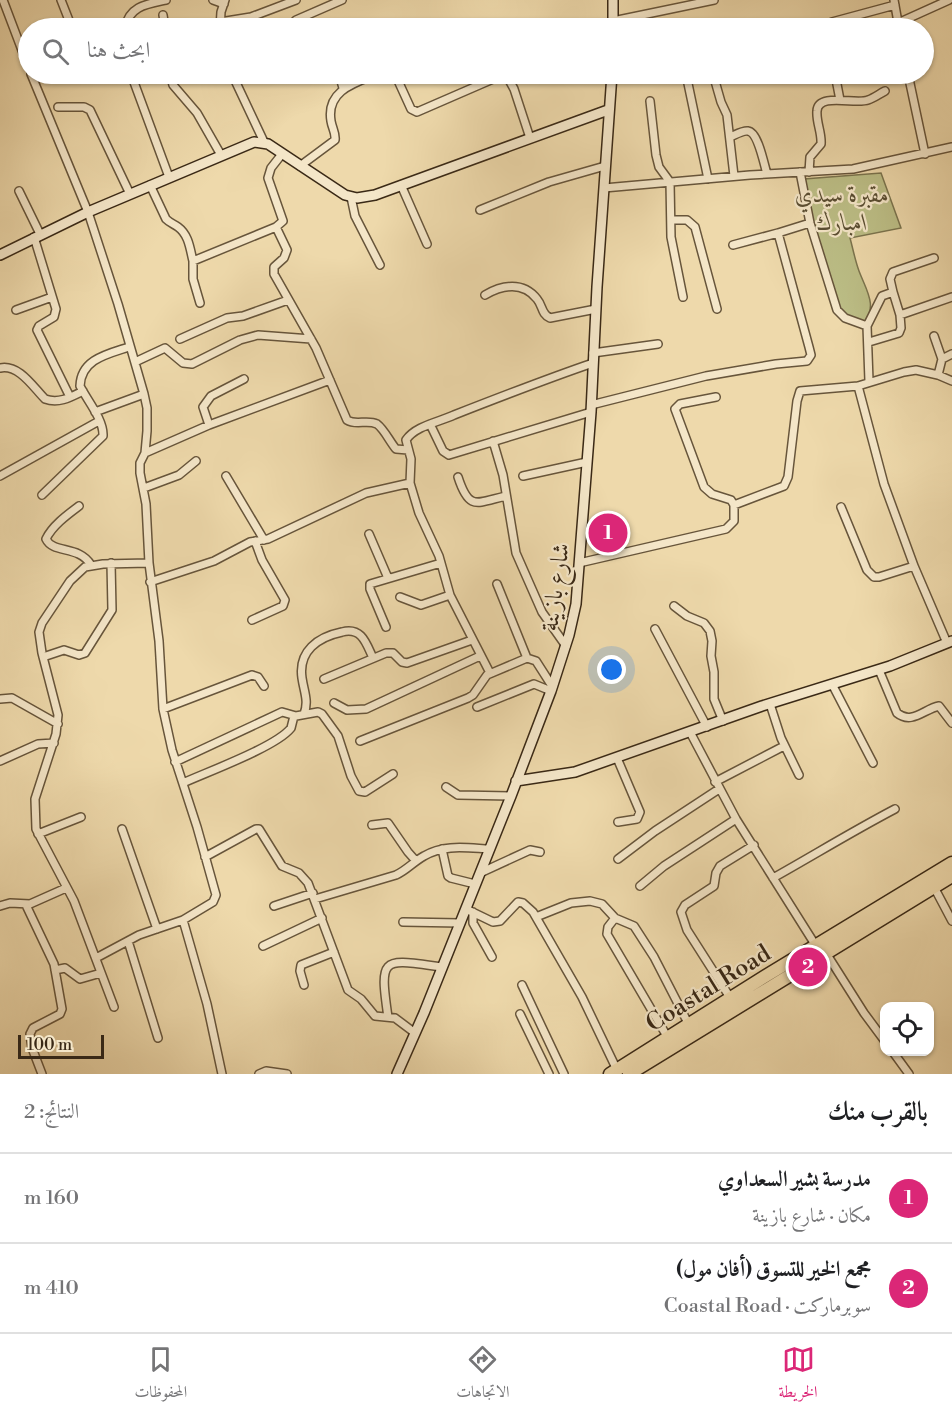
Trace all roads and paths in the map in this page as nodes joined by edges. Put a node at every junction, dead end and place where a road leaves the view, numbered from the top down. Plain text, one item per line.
1 (3, 0) edge
2 (166, 0) edge
3 (213, 0) edge
4 (342, 0) edge
5 (613, 0) edge
6 (714, 0) edge
7 (949, 0) edge
8 (65, 1) edge
9 (292, 1) edge
10 (224, 2) edge
11 (894, 3) edge
12 (163, 15) dead end
13 (69, 18) edge
14 (128, 18) edge
15 (163, 18) edge
16 (221, 18) edge
17 (247, 18) edge
18 (301, 18) edge
19 (613, 18) edge
20 (641, 18) edge
21 (845, 18) edge
22 (897, 18) edge
23 (914, 18) edge
24 (18, 40) edge
25 (38, 84) edge
26 (135, 84) edge
27 (173, 84) edge
28 (237, 84) edge
29 (343, 84) edge
30 (353, 84) edge
31 (400, 84) edge
32 (481, 84) edge
33 (511, 84) edge
34 (611, 84) edge
35 (688, 84) edge
36 (716, 84) edge
37 (837, 84) edge
38 (910, 84) edge
39 (344, 88) junction
40 (885, 91) dead end
41 (840, 100) junction
42 (650, 101) dead end
43 (58, 107) dead end
44 (608, 110) junction
45 (730, 137) junction
46 (530, 138) junction
47 (264, 142) junction
48 (952, 147) edge
49 (282, 154) junction
50 (925, 154) junction
51 (221, 155) junction
52 (300, 166) junction
53 (605, 166) junction
54 (800, 172) junction
55 (809, 172) junction
56 (766, 174) junction
57 (734, 176) junction
58 (169, 177) junction
59 (708, 179) junction
60 (669, 182) junction
61 (150, 185) junction
62 (401, 185) junction
63 (604, 188) junction
64 (19, 191) dead end
65 (130, 194) junction
66 (351, 197) junction
67 (480, 210) dead end
68 (88, 212) junction
69 (671, 220) junction
70 (810, 222) junction
71 (276, 227) junction
72 (778, 233) junction
73 (37, 236) junction
74 (427, 244) dead end
75 (733, 245) dead end
76 (0, 255) edge
77 (934, 258) dead end
78 (193, 261) junction
79 (380, 265) dead end
80 (893, 292) junction
81 (485, 295) dead end
82 (52, 297) junction
83 (683, 297) dead end
84 (952, 297) edge
85 (288, 300) junction
86 (200, 303) dead end
87 (596, 309) junction
88 (717, 309) dead end
89 (16, 310) dead end
90 (900, 315) junction
91 (867, 326) junction
92 (934, 336) dead end
93 (180, 339) dead end
94 (311, 339) junction
95 (869, 342) junction
96 (658, 344) dead end
97 (129, 347) junction
98 (593, 353) junction
99 (952, 354) edge
100 (942, 359) junction
101 (135, 362) junction
102 (593, 363) junction
103 (0, 368) edge
104 (938, 375) junction
105 (244, 379) dead end
106 (330, 380) junction
107 (869, 381) junction
108 (952, 381) edge
109 (858, 386) junction
110 (83, 391) junction
111 (144, 394) junction
112 (70, 397) junction
113 (716, 397) dead end
114 (591, 408) junction
115 (94, 412) junction
116 (99, 421) junction
117 (430, 424) junction
118 (209, 425) junction
119 (493, 441) junction
120 (408, 450) junction
121 (144, 453) junction
122 (196, 461) dead end
123 (587, 462) junction
124 (0, 476) edge
125 (226, 476) dead end
126 (523, 476) dead end
127 (458, 477) dead end
128 (410, 483) junction
129 (144, 488) junction
130 (42, 495) dead end
131 (506, 496) junction
132 (734, 505) junction
133 (79, 506) dead end
134 (841, 507) dead end
135 (369, 534) dead end
136 (264, 540) junction
137 (255, 541) junction
138 (111, 563) junction
139 (148, 563) junction
140 (441, 563) junction
141 (579, 563) junction
142 (90, 565) junction
143 (914, 566) junction
144 (388, 578) junction
145 (150, 582) junction
146 (497, 584) dead end
147 (450, 595) junction
148 (400, 597) dead end
149 (674, 606) dead end
150 (252, 620) dead end
151 (386, 627) dead end
152 (655, 629) dead end
153 (472, 640) junction
154 (950, 642) edge
155 (566, 646) junction
156 (480, 656) junction
157 (43, 657) junction
158 (373, 658) junction
159 (527, 658) junction
160 (879, 670) junction
161 (490, 673) junction
162 (324, 679) dead end
163 (832, 684) junction
164 (264, 686) dead end
165 (551, 688) junction
166 (0, 699) edge
167 (334, 702) dead end
168 (770, 704) junction
169 (477, 707) dead end
170 (163, 709) junction
171 (304, 714) junction
172 (294, 716) junction
173 (723, 721) junction
174 (952, 723) edge
175 (58, 724) junction
176 (707, 727) junction
177 (690, 732) junction
178 (360, 741) dead end
179 (54, 743) junction
180 (784, 746) junction
181 (617, 758) junction
182 (0, 761) edge
183 (175, 762) junction
184 (873, 763) dead end
185 (393, 774) dead end
186 (799, 775) dead end
187 (516, 782) junction
188 (183, 783) junction
189 (717, 786) junction
190 (446, 787) dead end
191 (511, 796) junction
192 (895, 809) dead end
193 (81, 817) dead end
194 (736, 819) junction
195 (618, 822) dead end
196 (372, 825) dead end
197 (122, 829) dead end
198 (38, 834) junction
199 (754, 845) junction
200 (442, 849) junction
201 (490, 849) junction
202 (540, 852) dead end
203 (205, 856) junction
204 (618, 859) dead end
205 (416, 861) junction
206 (952, 863) edge
207 (480, 873) junction
208 (952, 876) edge
209 (773, 878) junction
210 (475, 884) junction
211 (640, 886) dead end
212 (934, 887) junction
213 (66, 888) junction
214 (314, 896) junction
215 (26, 904) junction
216 (0, 906) edge
217 (274, 906) dead end
218 (469, 910) junction
219 (536, 917) junction
220 (322, 918) junction
221 (615, 918) junction
222 (183, 920) junction
223 (404, 921) dead end
224 (952, 921) edge
225 (460, 923) junction
226 (157, 929) junction
227 (128, 941) junction
228 (263, 946) dead end
229 (821, 950) junction
230 (334, 952) junction
231 (492, 957) dead end
232 (96, 958) junction
233 (442, 967) junction
234 (55, 970) junction
235 (101, 973) junction
236 (304, 985) dead end
237 (522, 985) dead end
238 (731, 999) junction
239 (114, 1006) dead end
240 (520, 1014) dead end
241 (388, 1017) junction
242 (689, 1025) junction
243 (415, 1033) junction
244 (880, 1034) edge
245 (158, 1038) dead end
246 (668, 1038) junction
247 (896, 1056) edge
248 (618, 1073) edge
249 (42, 1074) edge
250 (222, 1074) edge
251 (259, 1074) edge
252 (287, 1074) edge
253 (397, 1074) edge
254 (549, 1074) edge
255 (564, 1074) edge
256 (909, 1074) edge

1 - 24 street
2 - 14 street
3 - 10 street
4 - 18 street
5 - 19 street
6 - 20 street
7 - 23 street
8 - 13 street
9 - 17 street
10 - 16 street
11 - 21 street
11 - 22 street
12 - 15 street
25 - 68 street
26 - 58 street
27 - 51 street
28 - 47 street
29 - 39 street
30 - 39 street
31 - 32 street
33 - 46 street
34 - 44 street, شارع بازينة
35 - 59 street
36 - 45 street
37 - 41 street
38 - 50 street
39 - 52 street
40 - 41 street
41 - 55 street
42 - 60 street
43 - 65 street
44 - 46 street
44 - 53 street, شارع بازينة
45 - 56 street
45 - 57 street
46 - 62 street
47 - 49 street
47 - 51 street
48 - 50 street
49 - 52 street
49 - 71 street
50 - 55 street
51 - 58 street
52 - 66 street
53 - 63 street, شارع بازينة
53 - 67 street
54 - 55 street
54 - 56 street
54 - 70 street
56 - 57 street
57 - 59 street
58 - 61 street
59 - 60 street
60 - 63 street
60 - 69 street
61 - 65 street
61 - 78 street
62 - 66 street
62 - 74 street
63 - 87 street, شارع بازينة
64 - 73 street
65 - 68 street
66 - 79 street
68 - 73 street
68 - 97 street
69 - 83 street
69 - 88 street
70 - 72 street
70 - 91 street
71 - 78 street
71 - 85 street
72 - 75 street
72 - 114 street
73 - 76 street
73 - 82 street
77 - 80 street
78 - 86 street
80 - 90 street
80 - 91 street
81 - 87 street
82 - 89 street
82 - 112 street
84 - 90 street
85 - 93 street
85 - 94 street
87 - 98 street, شارع بازينة
90 - 95 street
91 - 95 street
92 - 100 street
94 - 101 street
94 - 106 street
95 - 107 street
96 - 98 street
97 - 101 street
97 - 110 street
98 - 102 street, شارع بازينة
99 - 100 street
100 - 104 street
101 - 111 street
102 - 114 street, شارع بازينة
102 - 117 street
103 - 112 street
104 - 107 street
104 - 108 street
105 - 118 street
106 - 118 street
106 - 120 street
107 - 109 street
109 - 132 street
109 - 143 street
110 - 112 street
110 - 115 street
111 - 115 street
111 - 121 street
113 - 132 street
114 - 119 street
114 - 123 street, شارع بازينة
115 - 116 street
116 - 124 street
116 - 130 street
117 - 119 street
117 - 120 street
118 - 121 street
119 - 131 street
120 - 128 street
121 - 129 street
122 - 129 street
123 - 126 street
123 - 141 street, شارع بازينة
125 - 136 street
127 - 131 street
128 - 136 street
128 - 140 street
129 - 139 street
131 - 155 street
132 - 141 street
133 - 142 street
134 - 143 street
135 - 144 street
136 - 137 street
137 - 145 street
137 - 150 street
138 - 139 street
138 - 142 street
138 - 157 street
139 - 145 street
140 - 144 street
140 - 147 street
141 - 155 street, شارع بازينة
142 - 157 street
143 - 154 street
144 - 151 street
145 - 170 street
146 - 159 street
147 - 148 street
147 - 153 street
149 - 173 street
152 - 176 street
153 - 156 street
153 - 158 street
154 - 160 street
155 - 165 street, شارع بازينة
156 - 161 street
156 - 167 street
157 - 175 street
158 - 162 street
158 - 171 street
159 - 161 street
159 - 165 street
160 - 163 street
160 - 174 street
161 - 178 street
163 - 168 street
163 - 184 street
164 - 170 street
165 - 169 street
165 - 187 street, شارع بازينة
166 - 175 street
168 - 173 street
168 - 180 street
170 - 183 street
171 - 172 street
171 - 185 street
172 - 183 street
172 - 188 street
173 - 176 street
175 - 179 street
176 - 177 street
177 - 181 street
177 - 189 street
179 - 182 street
179 - 198 street
180 - 186 street
180 - 189 street
181 - 187 street
181 - 195 street
183 - 188 street
187 - 191 street, شارع بازينة
188 - 203 street
189 - 194 street
189 - 204 street
190 - 191 street
191 - 201 street, شارع بازينة
192 - 209 street
193 - 198 street
194 - 199 street
194 - 211 street
196 - 205 street
197 - 226 street
198 - 213 street
199 - 209 street
199 - 238 street
200 - 201 street
200 - 205 street
200 - 210 street
201 - 207 street, شارع بازينة
202 - 207 street
203 - 214 street
203 - 222 street
205 - 214 street
206 - 229 highway, Coastal Road
207 - 210 street, شارع بازينة
208 - 212 highway, Coastal Road
209 - 229 street
210 - 218 street, شارع بازينة
212 - 224 street
212 - 229 highway, Coastal Road
213 - 215 street
213 - 232 street
214 - 217 street
214 - 220 street
215 - 216 street
215 - 234 street
218 - 219 street
218 - 225 street, شارع بازينة
218 - 231 street
219 - 221 street
219 - 248 street
220 - 228 street
220 - 230 street
221 - 242 street
221 - 246 street
222 - 226 street
222 - 250 street
223 - 225 street
225 - 233 street, شارع بازينة
226 - 227 street
227 - 232 street
227 - 245 street
229 - 238 highway, Coastal Road
229 - 244 street
229 - 248 highway, Coastal Road
230 - 236 street
230 - 241 street
232 - 235 street
233 - 241 street
233 - 243 street, شارع بازينة
234 - 235 street
234 - 249 street
235 - 239 street
237 - 255 street
238 - 242 highway, Coastal Road
240 - 254 street
241 - 243 street
242 - 246 highway, Coastal Road
243 - 253 street, شارع بازينة
246 - 248 highway, Coastal Road
247 - 256 street
251 - 252 street

